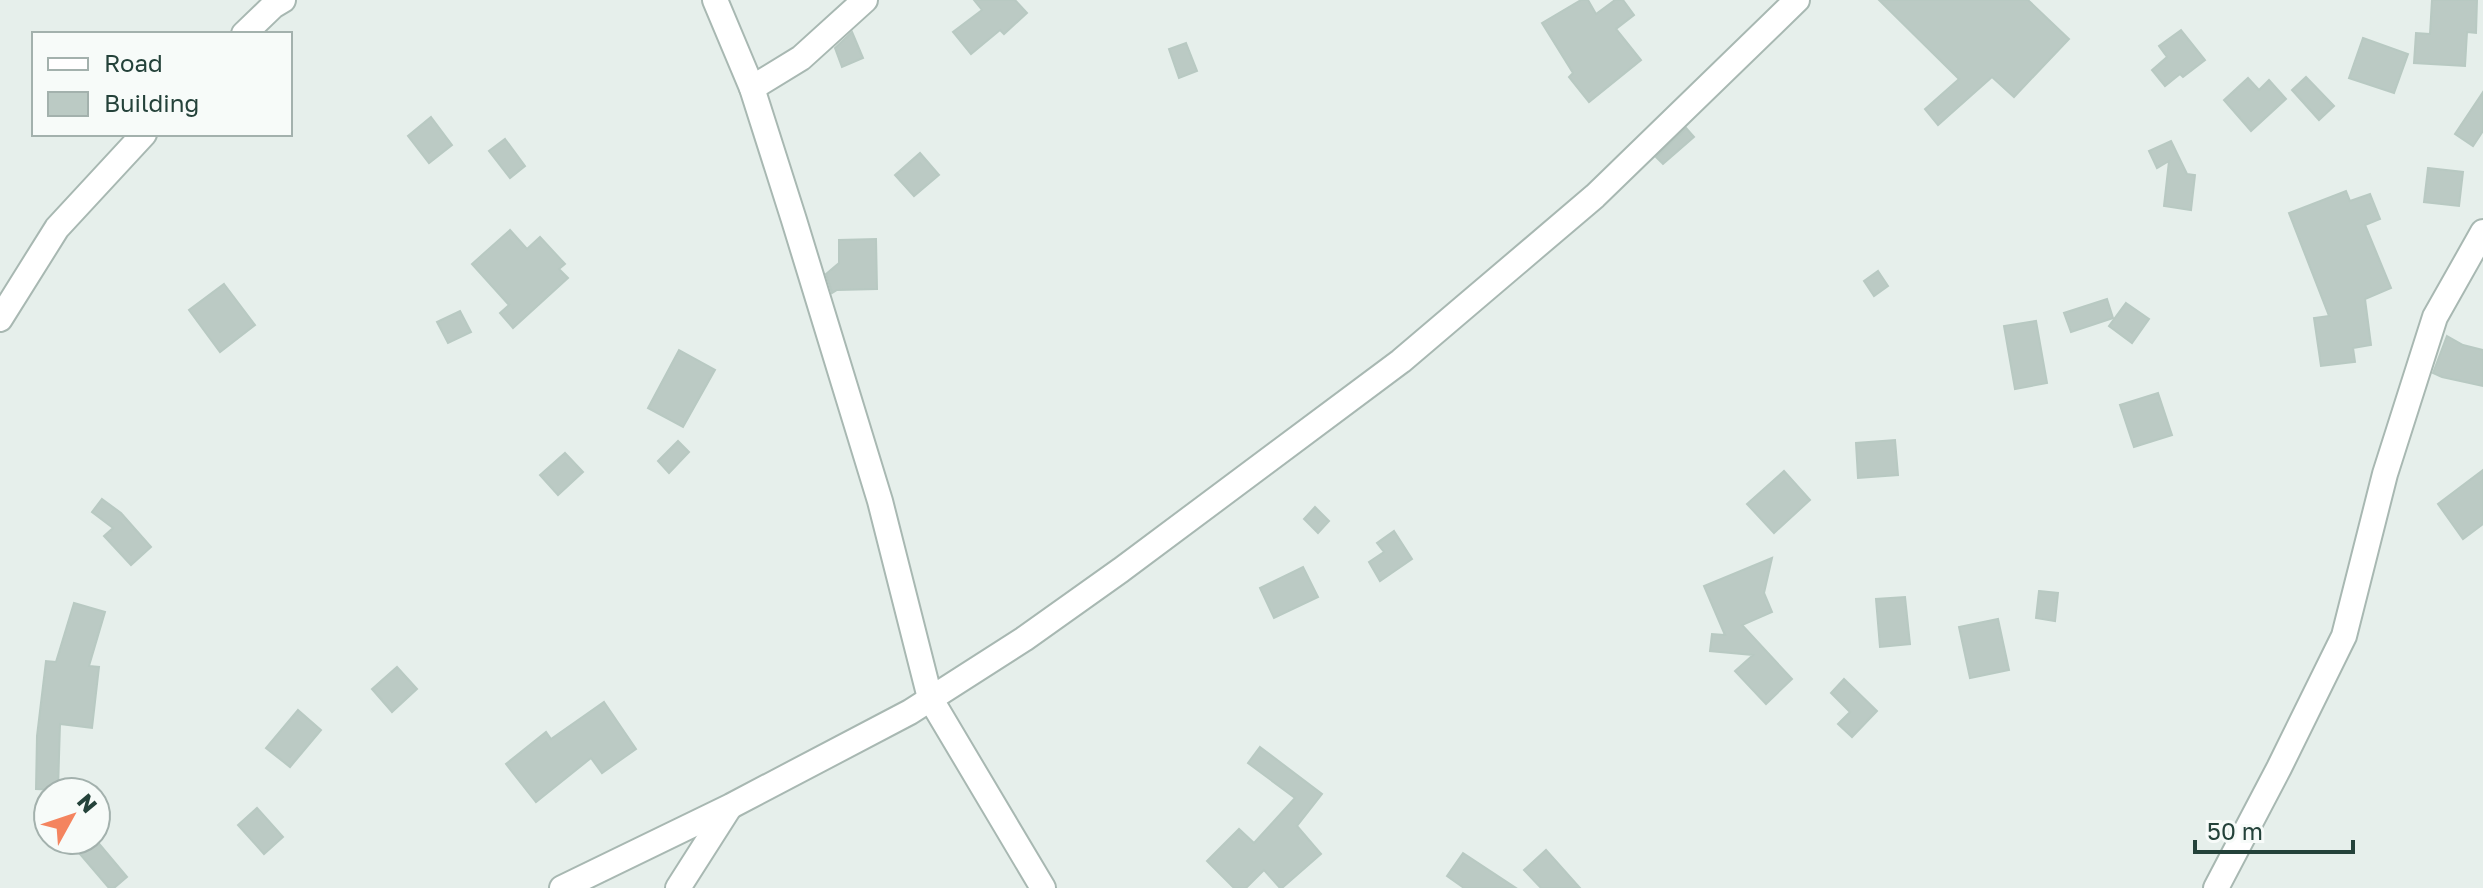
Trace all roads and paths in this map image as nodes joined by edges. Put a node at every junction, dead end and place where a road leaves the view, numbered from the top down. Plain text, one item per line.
1 (283, 0) edge
2 (715, 0) edge
3 (865, 0) edge
4 (1797, 0) edge
5 (246, 32) edge
6 (752, 88) junction
7 (142, 136) edge
8 (2483, 232) edge
9 (32, 266) junction
10 (0, 282) edge
11 (0, 319) edge
12 (930, 698) junction
13 (731, 806) junction
14 (562, 888) edge
15 (678, 888) edge
16 (1043, 888) edge
17 (2216, 888) edge

1 - 5 street
2 - 6 street
3 - 6 street
4 - 12 street
6 - 12 street
7 - 9 street
8 - 17 street
9 - 10 street
9 - 11 street
12 - 13 street
12 - 16 street
13 - 14 street
13 - 15 street

